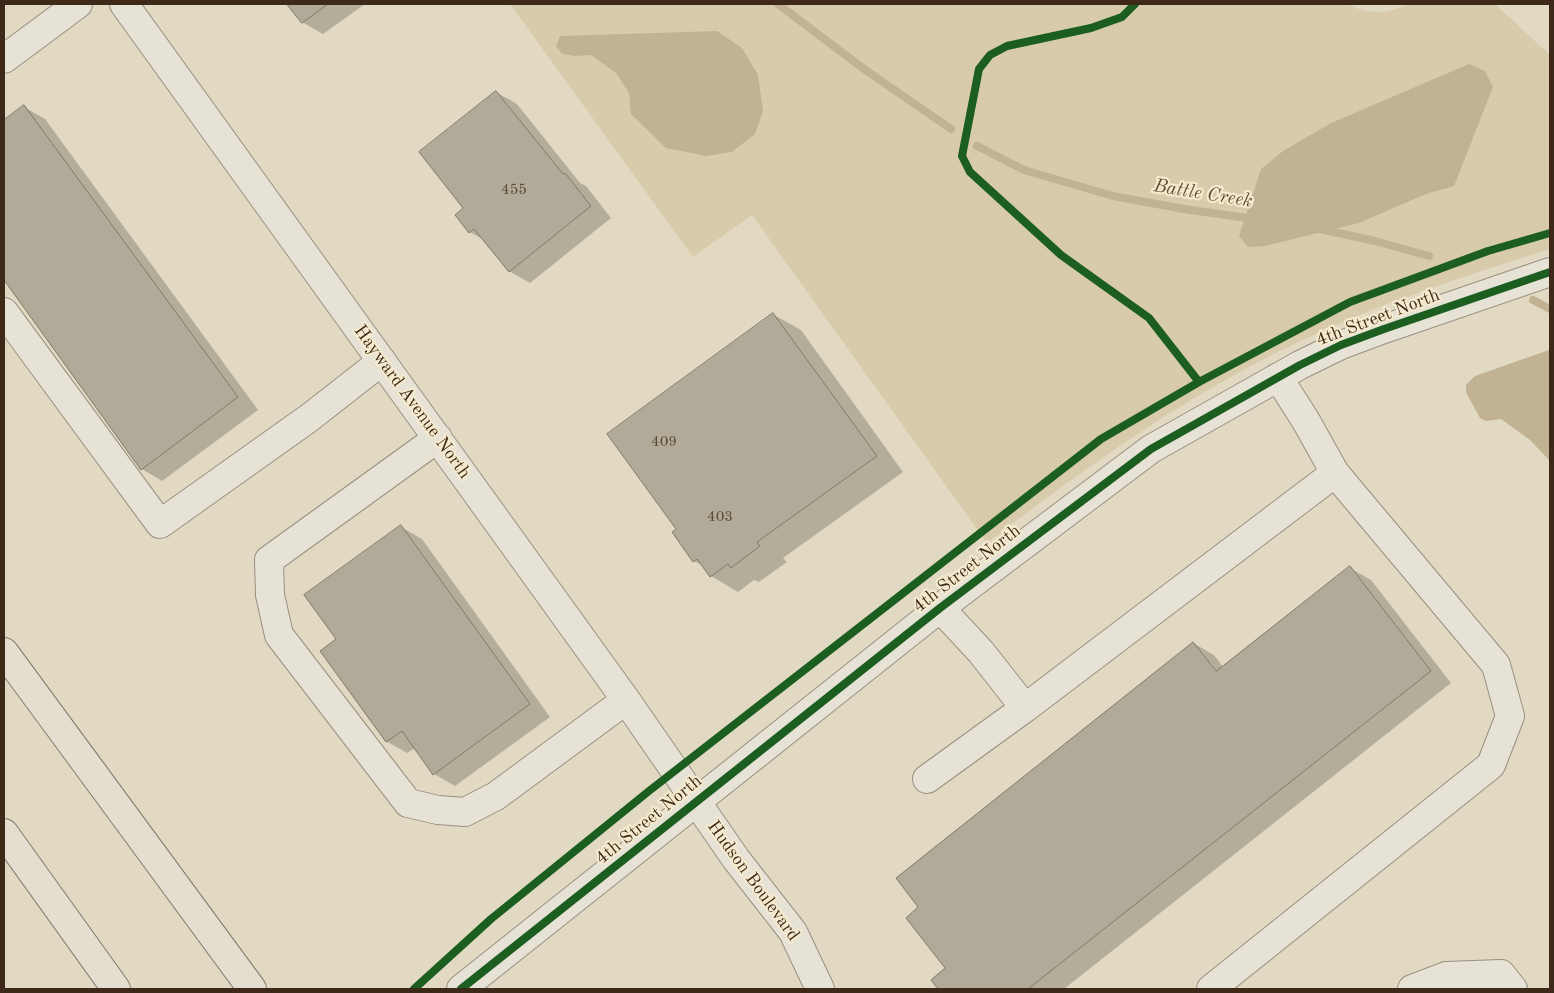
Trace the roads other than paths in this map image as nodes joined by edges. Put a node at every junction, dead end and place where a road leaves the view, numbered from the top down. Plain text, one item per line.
1 (78, 4) edge
2 (124, 4) edge
3 (4, 59) edge
4 (1550, 272) edge
5 (4, 312) edge
6 (382, 361) junction
7 (1278, 377) junction
8 (438, 438) junction
9 (1335, 473) junction
10 (940, 608) junction
11 (4, 652) edge
12 (626, 700) junction
13 (1025, 708) junction
14 (927, 779) dead end
15 (696, 802) junction
16 (4, 833) edge
17 (116, 989) edge
18 (252, 989) edge
19 (461, 989) edge
20 (820, 989) edge
21 (1211, 989) edge
22 (1412, 989) edge
23 (1513, 989) edge

1 - 3 street
2 - 6 street, Hayward Avenue North
4 - 7 street, 4th Street North
5 - 6 street
6 - 8 street, Hayward Avenue North
7 - 9 street
7 - 10 street, 4th Street North
8 - 12 street, Hayward Avenue North
8 - 12 street
9 - 13 street
9 - 21 street
10 - 13 street
10 - 15 street, 4th Street North
11 - 18 highway
12 - 15 street, Hayward Avenue North
13 - 14 street
15 - 19 street, 4th Street North
15 - 20 street, Hudson Boulevard
16 - 17 highway
22 - 23 street

